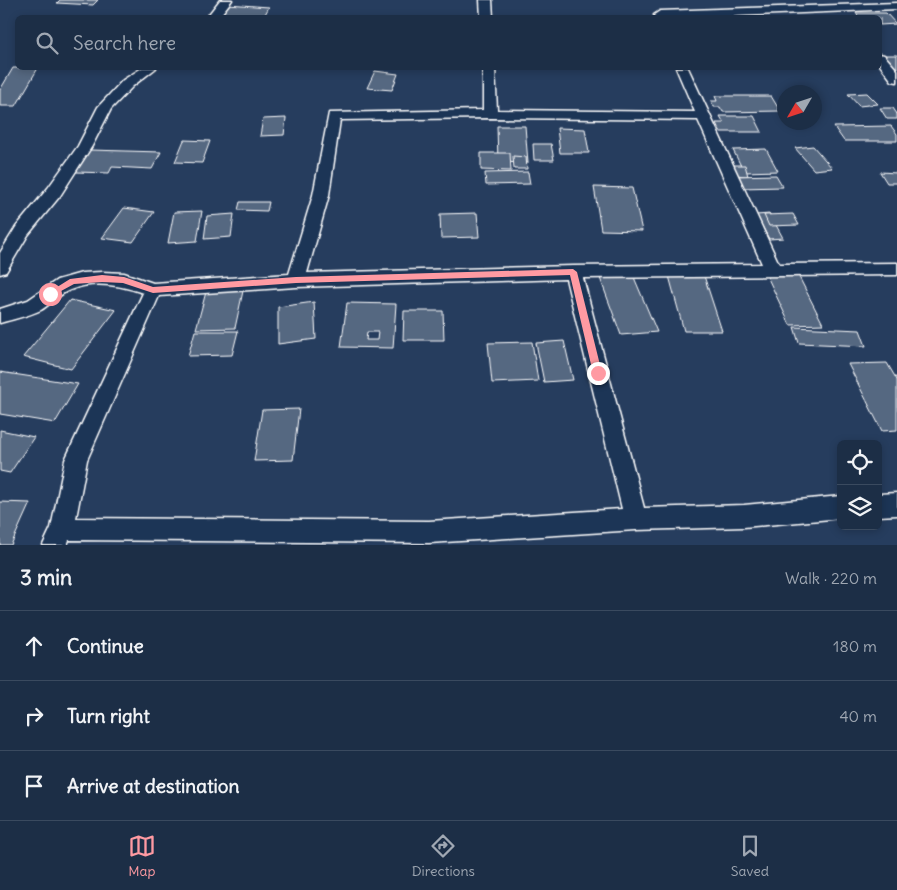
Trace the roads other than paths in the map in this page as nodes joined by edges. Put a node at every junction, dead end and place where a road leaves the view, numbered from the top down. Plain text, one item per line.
1 (226, 0) edge
2 (486, 0) edge
3 (655, 0) edge
4 (897, 6) edge
5 (837, 8) junction
6 (214, 15) edge
7 (487, 15) edge
8 (661, 15) edge
9 (683, 15) edge
10 (843, 15) edge
11 (882, 60) edge
12 (147, 70) edge
13 (489, 70) edge
14 (683, 70) edge
15 (897, 78) edge
16 (490, 114) junction
17 (702, 116) junction
18 (0, 268) edge
19 (897, 269) edge
20 (773, 270) junction
21 (573, 272) junction
22 (296, 280) junction
23 (153, 290) junction
24 (1, 316) edge
25 (897, 504) edge
26 (882, 505) edge
27 (837, 506) edge
28 (636, 519) junction
29 (58, 537) edge
30 (429, 539) edge

1 - 6 street
2 - 7 street
3 - 8 street
4 - 5 street
5 - 9 street
5 - 10 street
11 - 15 street
12 - 18 street
13 - 16 street
14 - 17 street
16 - 17 street
16 - 22 street
17 - 20 street
19 - 20 street
20 - 21 street
21 - 22 street
21 - 28 street
22 - 23 street
23 - 24 street
23 - 29 street
25 - 26 street
27 - 28 street
28 - 30 street
29 - 30 street

